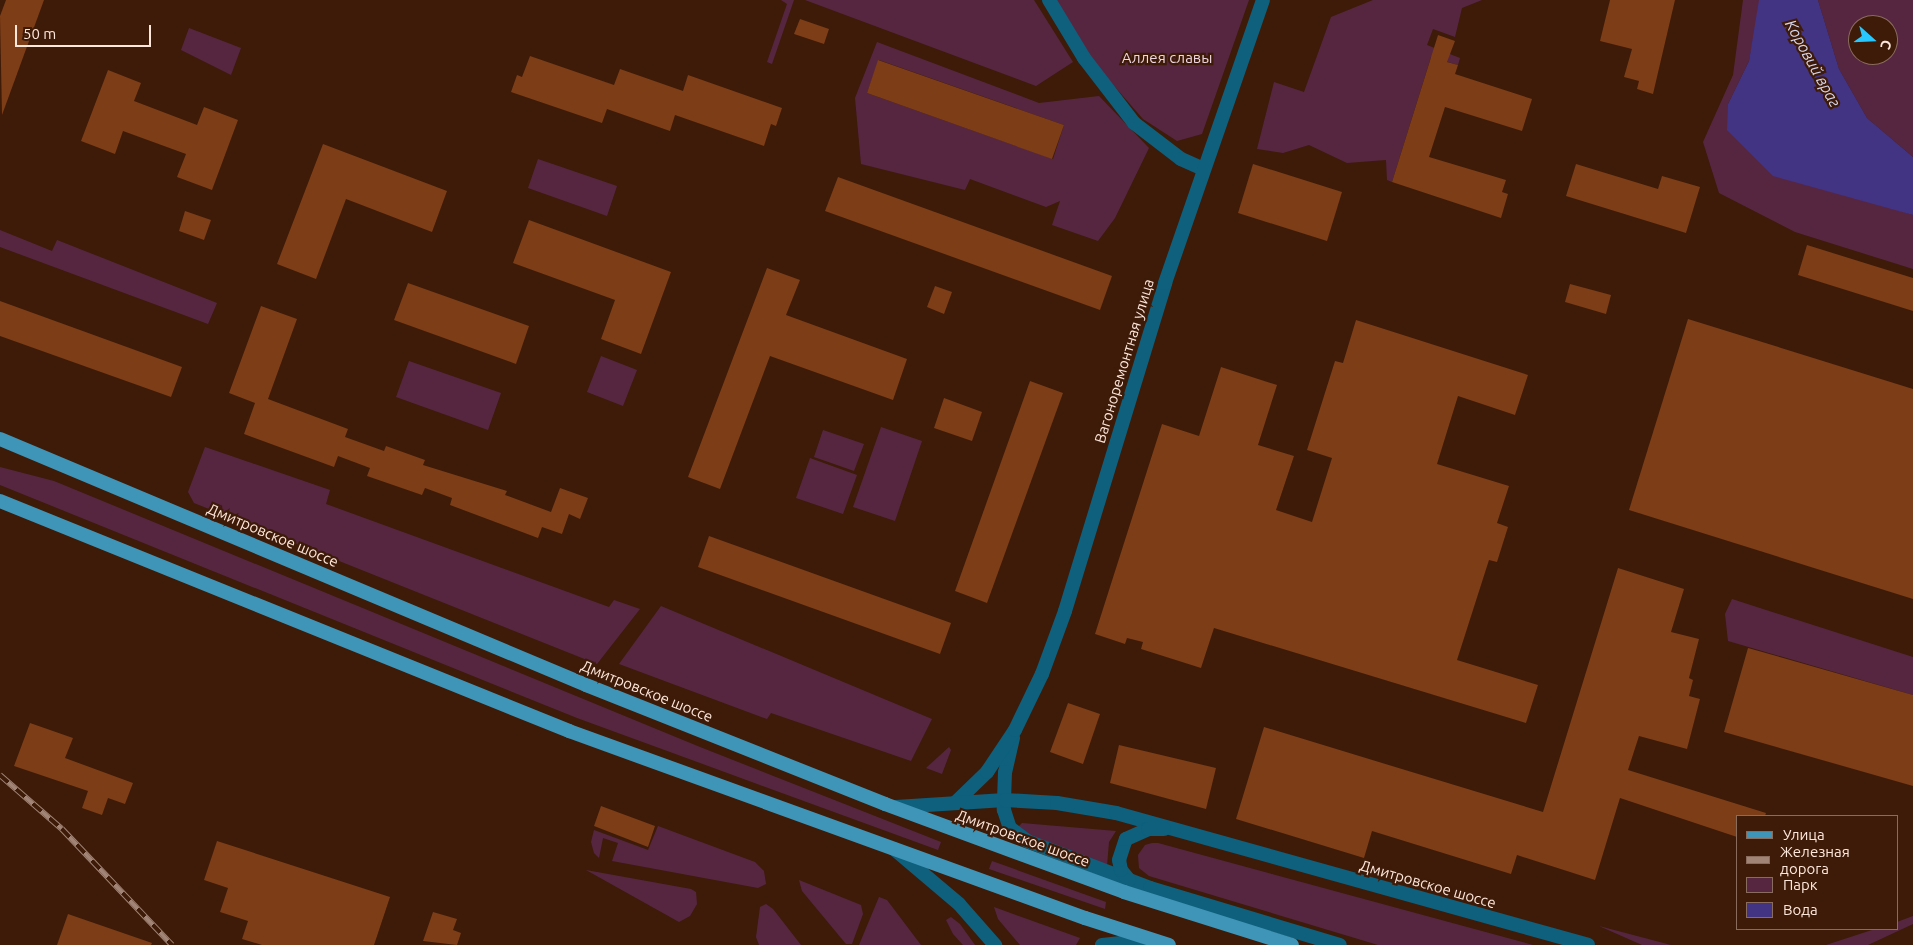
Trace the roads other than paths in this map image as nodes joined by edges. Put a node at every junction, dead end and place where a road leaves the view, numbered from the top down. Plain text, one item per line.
1 (1049, 0) edge
2 (1263, 0) edge
3 (1204, 169) junction
4 (0, 439) edge
5 (0, 501) edge
6 (1015, 730) junction
7 (1004, 800) junction
8 (955, 803) junction
9 (896, 807) junction
10 (1172, 830) junction
11 (893, 848) junction
12 (1129, 880) junction
13 (1154, 940) junction
14 (992, 941) edge
15 (1102, 945) edge
16 (1169, 945) edge
17 (1292, 945) edge
18 (1340, 945) edge
19 (1588, 945) edge

1 - 3 street
2 - 3 street, Вагоноремонтная улица
3 - 6 street, Вагоноремонтная улица
4 - 9 main road, Дмитровское шоссе
5 - 11 main road
6 - 7 street, Вагоноремонтная улица
6 - 8 street, Вагоноремонтная улица
7 - 8 street
7 - 10 street
7 - 12 street, Вагоноремонтная улица
8 - 9 street
9 - 17 main road, Дмитровское шоссе
10 - 12 street
10 - 19 street, Дмитровское шоссе
11 - 13 main road
11 - 14 street
12 - 18 street, Вагоноремонтная улица
13 - 15 street
13 - 16 main road

